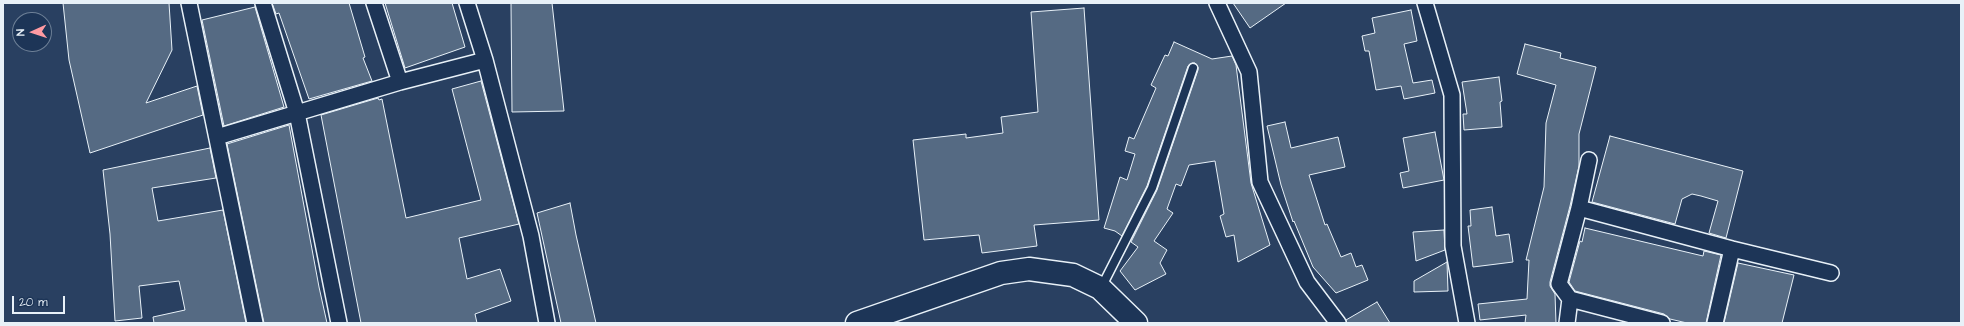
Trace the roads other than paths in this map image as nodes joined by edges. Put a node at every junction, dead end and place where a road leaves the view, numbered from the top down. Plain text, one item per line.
1 (189, 3) edge
2 (263, 3) edge
3 (374, 3) edge
4 (467, 3) edge
5 (1217, 3) edge
6 (1425, 3) edge
7 (485, 60) junction
8 (1193, 68) dead end
9 (400, 82) junction
10 (297, 113) junction
11 (217, 136) junction
12 (1589, 160) dead end
13 (1579, 208) junction
14 (1732, 249) junction
15 (1831, 273) dead end
16 (1100, 288) junction
17 (1570, 300) junction
18 (254, 323) edge
19 (339, 323) edge
20 (547, 323) edge
21 (857, 323) edge
22 (1136, 323) edge
23 (1338, 323) edge
24 (1467, 323) edge
25 (1567, 323) edge
26 (1662, 323) edge
27 (1715, 323) edge

1 - 11 street
2 - 10 street
3 - 9 street
4 - 7 street
5 - 23 street
6 - 24 street
7 - 9 street
7 - 20 street
8 - 16 lane
9 - 10 street
10 - 11 street
10 - 19 street
11 - 18 street
12 - 13 street
13 - 14 street
13 - 17 street
14 - 15 street
14 - 27 street
16 - 21 main road
16 - 22 main road
17 - 25 street
17 - 26 street

